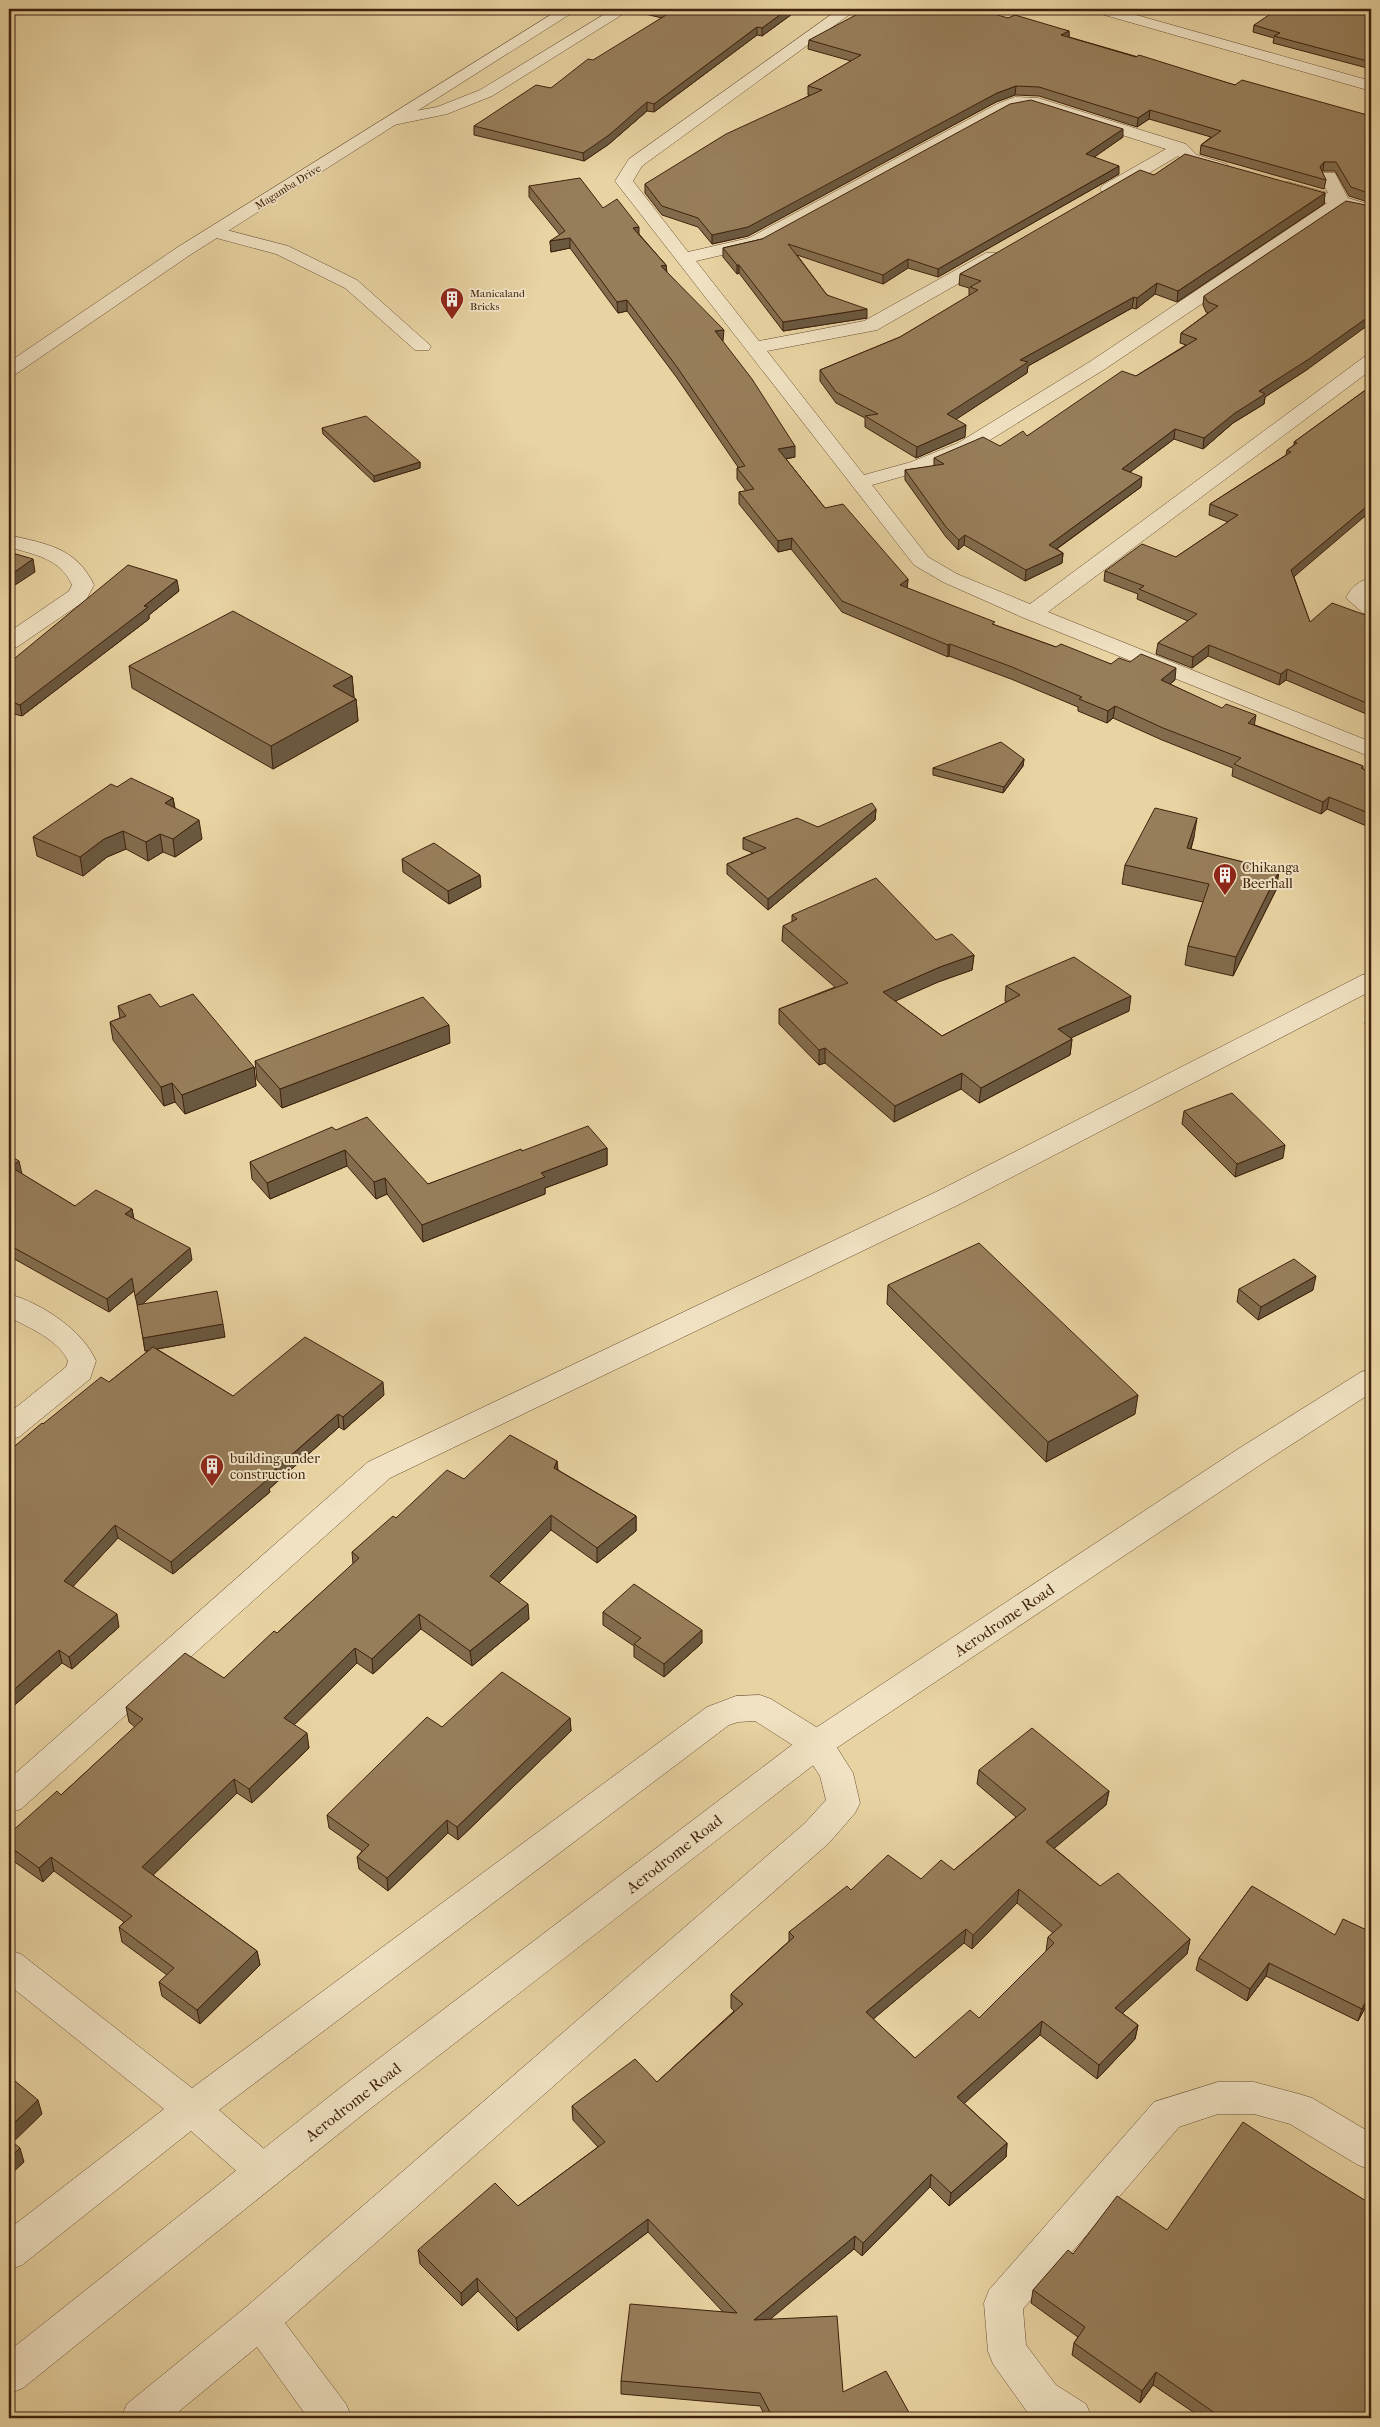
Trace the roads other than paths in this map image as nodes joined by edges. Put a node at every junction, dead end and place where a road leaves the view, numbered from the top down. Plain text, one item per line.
1 (570, 9) edge
2 (623, 9) edge
3 (849, 9) edge
4 (1099, 9) edge
5 (1371, 86) edge
6 (394, 120) junction
7 (1180, 148) junction
8 (1241, 174) edge
9 (1329, 177) edge
10 (1269, 182) edge
11 (1095, 197) edge
12 (1340, 202) junction
13 (1371, 210) edge
14 (215, 232) junction
15 (1011, 246) edge
16 (683, 258) junction
17 (422, 346) dead end
18 (754, 348) junction
19 (1371, 361) edge
20 (9, 370) edge
21 (860, 482) junction
22 (9, 541) edge
23 (1371, 584) edge
24 (1371, 608) edge
25 (1032, 613) junction
26 (9, 642) edge
27 (1371, 750) edge
28 (1371, 982) edge
29 (9, 1304) edge
30 (1371, 1379) edge
31 (9, 1429) edge
32 (817, 1744) junction
33 (9, 1799) edge
34 (9, 1965) edge
35 (192, 2109) junction
36 (1371, 2153) edge
37 (264, 2172) junction
38 (9, 2252) edge
39 (260, 2320) junction
40 (9, 2375) edge
41 (141, 2418) edge
42 (332, 2418) edge
43 (1072, 2418) edge

1 - 6 street, Magamba Drive
2 - 6 street
3 - 16 street
4 - 5 street
6 - 14 street, Magamba Drive
7 - 8 street
7 - 11 street
7 - 16 street
9 - 12 street
10 - 12 street
12 - 13 street
12 - 21 street
14 - 17 street
14 - 20 street, Magamba Drive
15 - 18 street
16 - 18 street
18 - 21 street
19 - 25 street
21 - 25 street
22 - 26 street
23 - 24 street
25 - 27 street
28 - 33 street
29 - 31 street
30 - 32 street, Aerodrome Road
32 - 35 street
32 - 37 street, Aerodrome Road
32 - 39 street
34 - 35 street
35 - 37 street
35 - 38 street
36 - 43 street
37 - 40 street, Aerodrome Road
39 - 41 street
39 - 42 street

